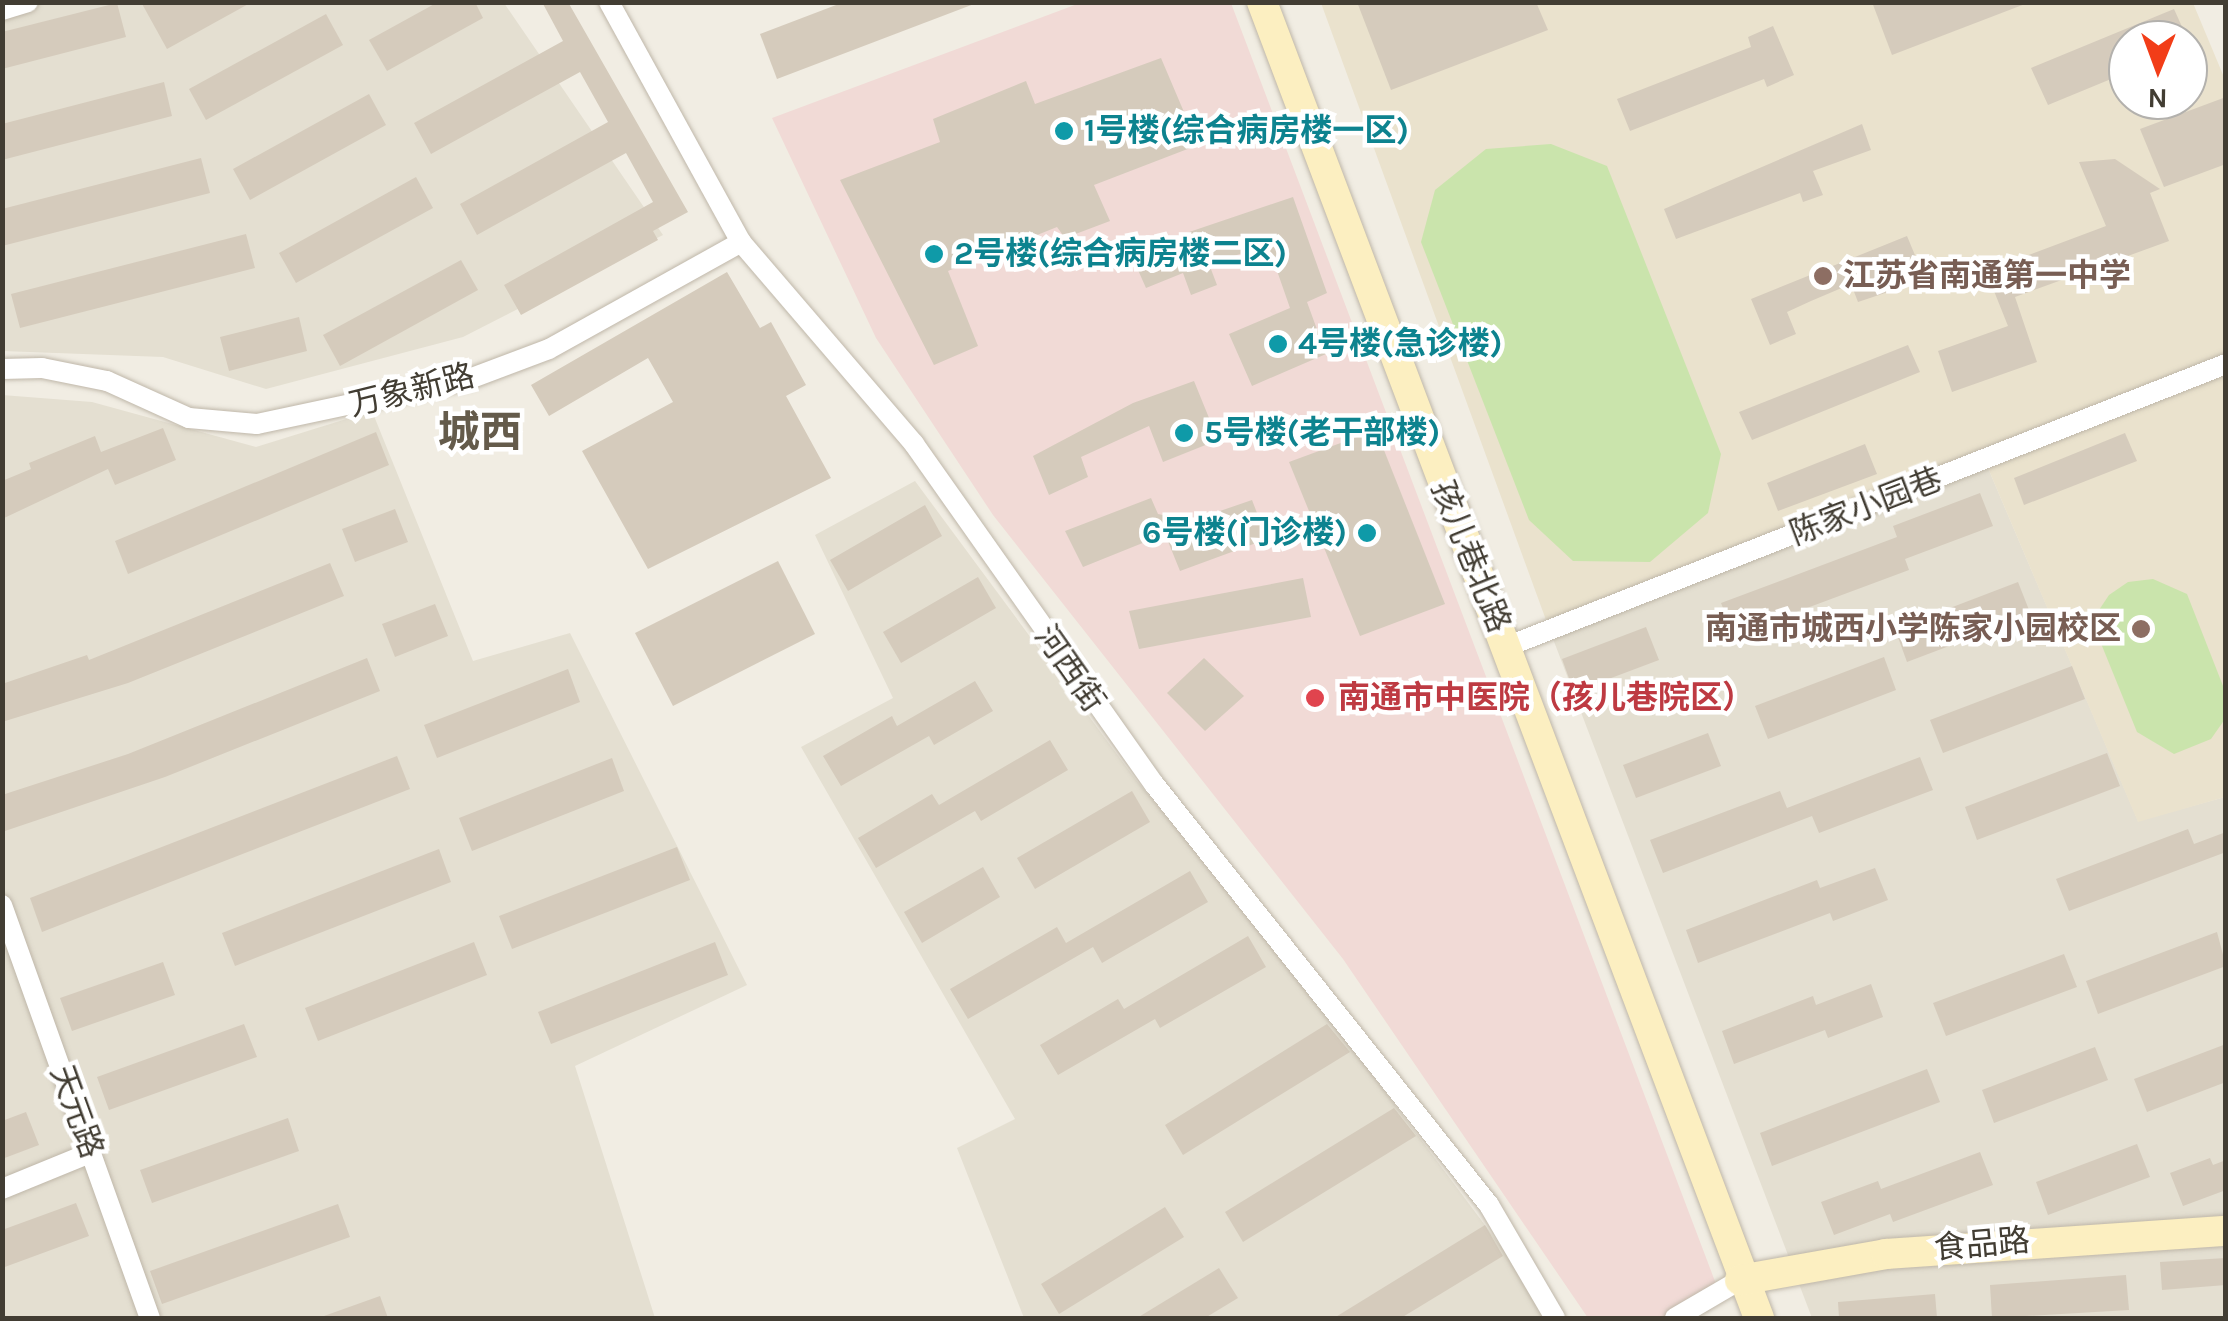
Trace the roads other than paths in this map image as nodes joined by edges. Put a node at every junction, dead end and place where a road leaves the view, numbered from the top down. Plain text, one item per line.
1 (28, 2) edge
2 (609, 2) edge
3 (1262, 2) edge
4 (2, 10) edge
5 (741, 242) junction
6 (2226, 364) edge
7 (2, 369) edge
8 (1506, 647) junction
9 (2, 905) edge
10 (90, 1153) junction
11 (2, 1189) edge
12 (2226, 1231) edge
13 (1740, 1280) junction
14 (150, 1318) edge
15 (1555, 1318) edge
16 (1674, 1318) edge
17 (1749, 1318) edge
18 (1759, 1318) edge

1 - 4 street
2 - 5 street, 河西街
3 - 8 main road, 孩儿巷北路
5 - 7 street, 万象新路
5 - 15 street, 河西街
6 - 8 street, 陈家小园巷
8 - 13 main road, 孩儿巷北路
9 - 10 street, 天元路
10 - 11 street
10 - 14 street, 天元路
12 - 13 main road, 食品路
13 - 16 street
13 - 17 main road, 孩儿巷北路
13 - 18 main road, 孩儿巷北路

